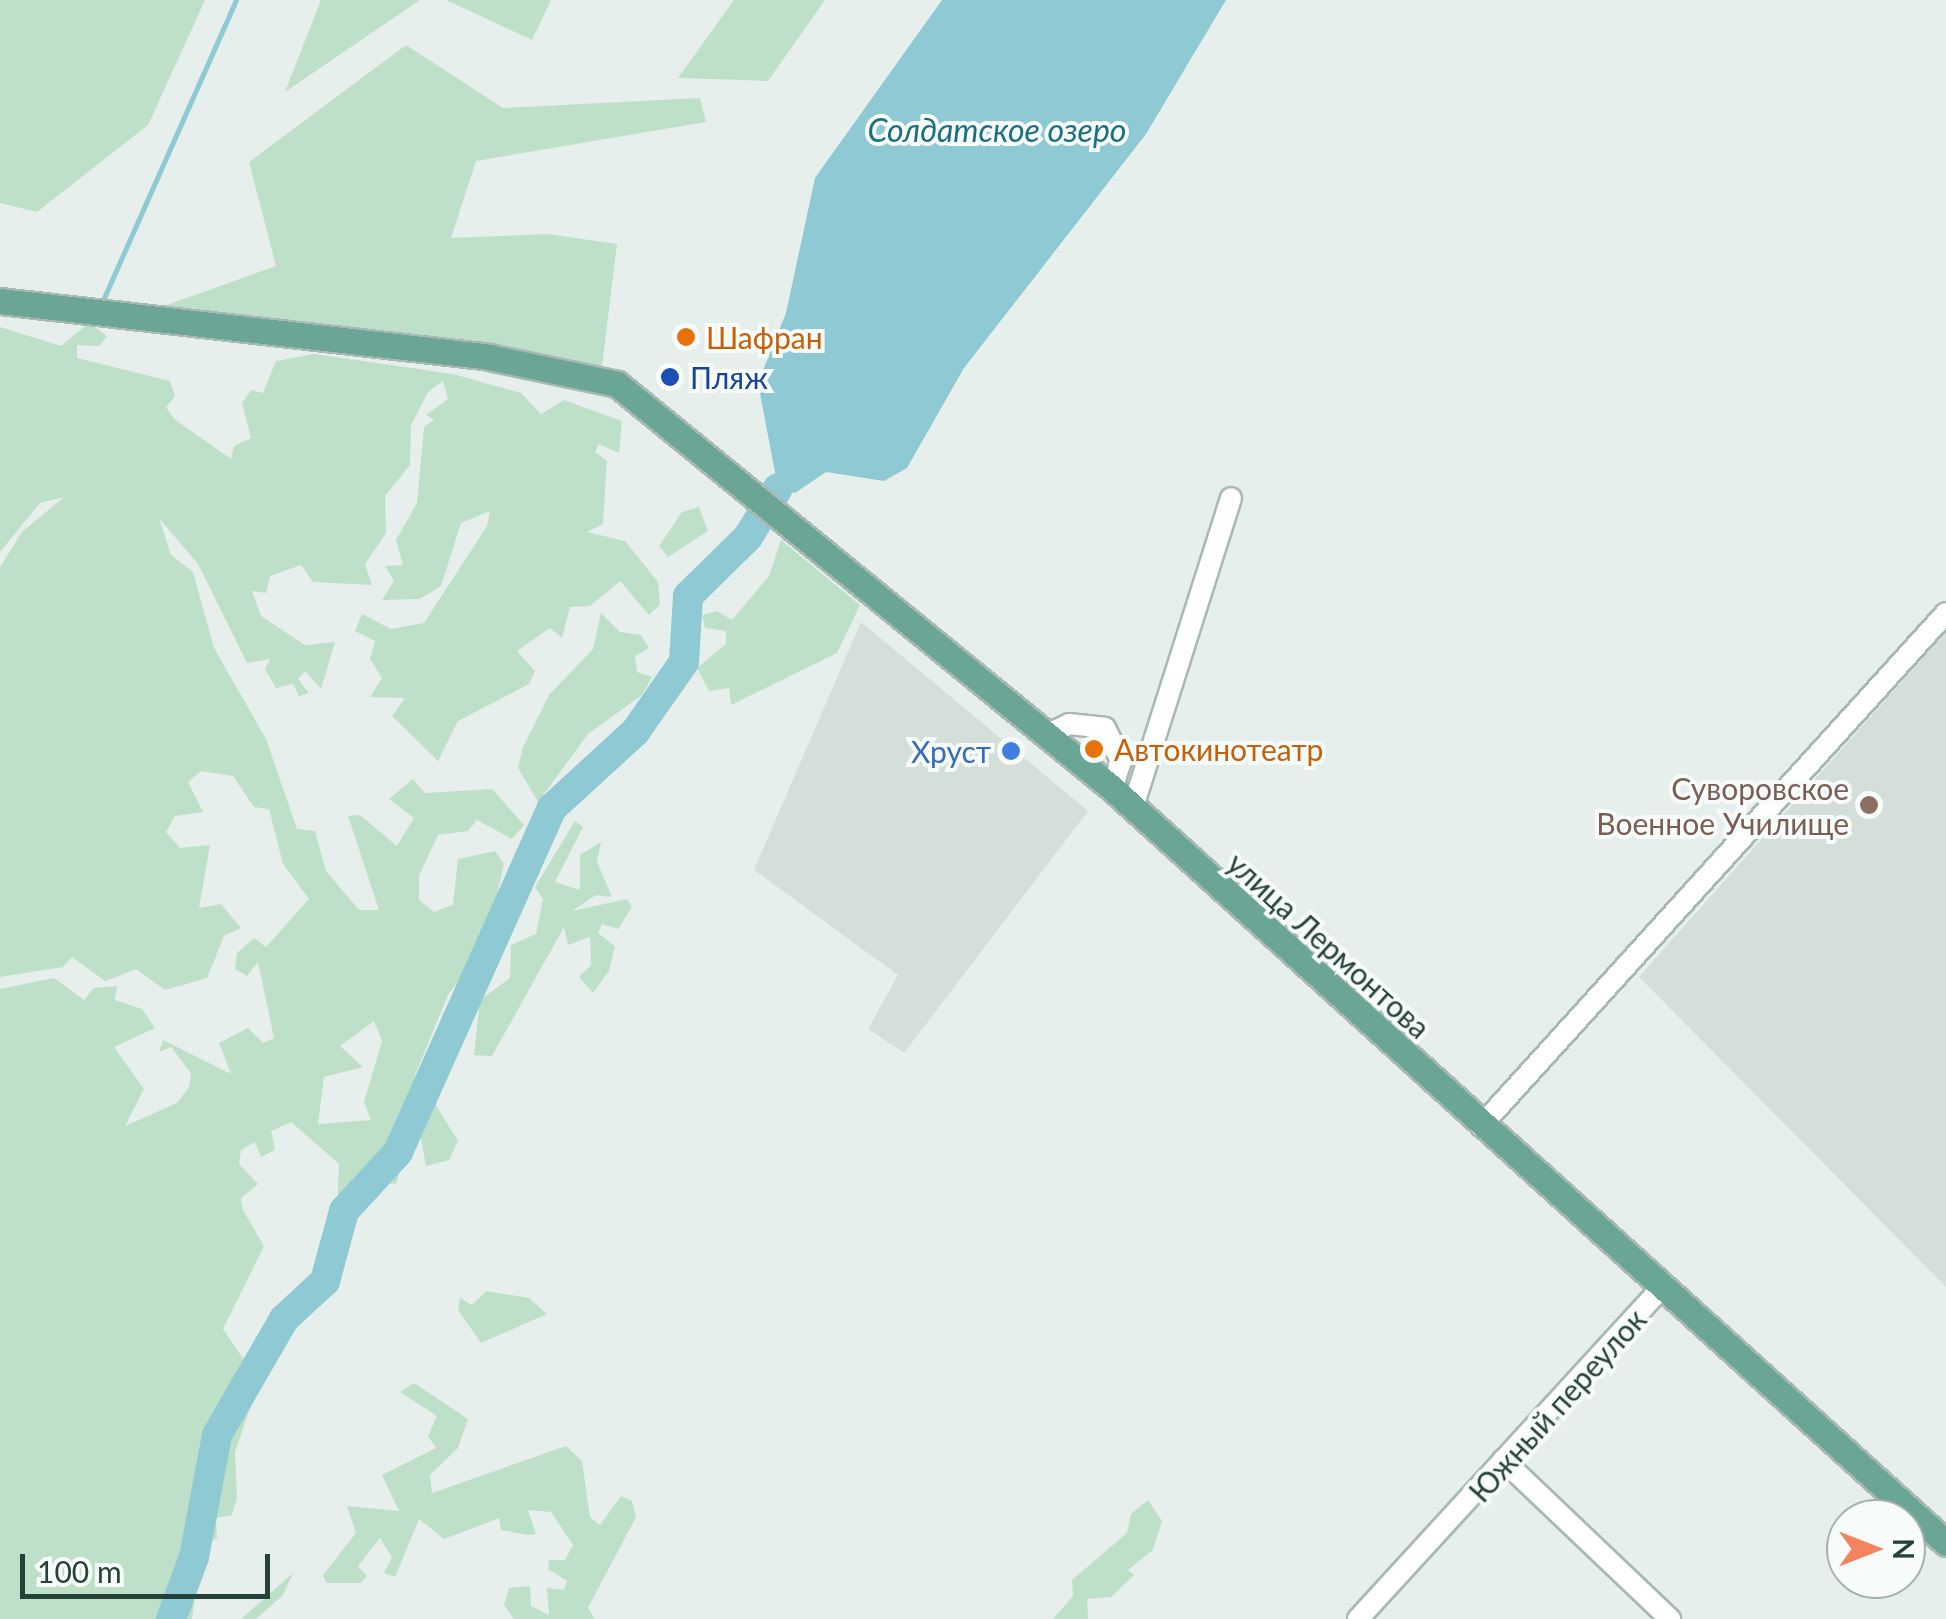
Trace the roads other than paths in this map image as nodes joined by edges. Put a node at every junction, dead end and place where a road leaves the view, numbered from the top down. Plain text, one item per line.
1 (0, 300) edge
2 (1231, 498) dead end
3 (1946, 613) edge
4 (1048, 734) junction
5 (1112, 788) junction
6 (1133, 807) junction
7 (1481, 1126) junction
8 (1660, 1289) junction
9 (1503, 1460) junction
10 (1946, 1543) edge
11 (1358, 1619) edge
12 (1670, 1619) edge

1 - 4 main road, улица Лермонтова
2 - 6 street
3 - 7 street
4 - 5 main road, улица Лермонтова
4 - 5 street
5 - 6 main road, улица Лермонтова
6 - 7 main road, улица Лермонтова
7 - 8 main road, улица Лермонтова
8 - 9 street, Южный переулок
8 - 10 main road, улица Лермонтова
9 - 11 street, Южный переулок
9 - 12 street

